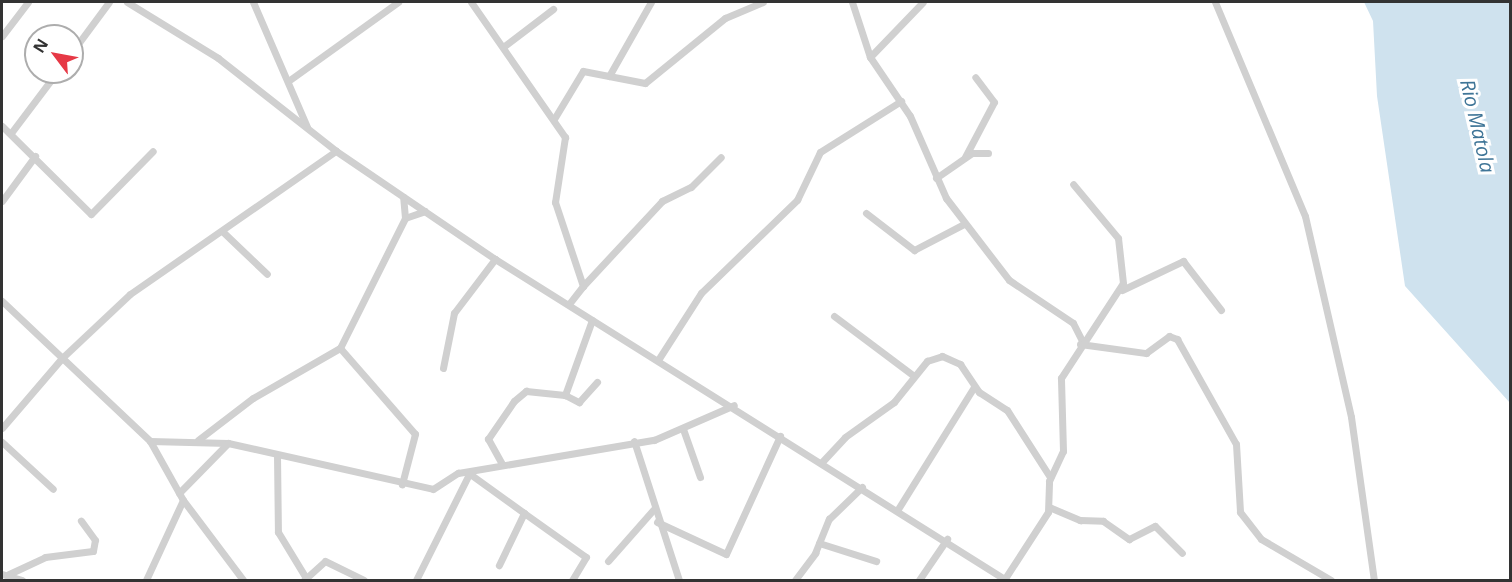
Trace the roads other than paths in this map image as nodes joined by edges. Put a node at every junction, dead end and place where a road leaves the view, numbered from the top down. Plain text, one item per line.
1 (28, 2) edge
2 (110, 2) edge
3 (127, 2) edge
4 (254, 2) edge
5 (398, 2) edge
6 (471, 2) edge
7 (651, 2) edge
8 (763, 2) edge
9 (852, 2) edge
10 (924, 2) edge
11 (1215, 2) edge
12 (553, 9) dead end
13 (2, 36) edge
14 (84, 36) edge
15 (503, 47) junction
16 (870, 57) junction
17 (609, 76) junction
18 (975, 77) dead end
19 (291, 79) junction
20 (48, 84) edge
21 (901, 101) junction
22 (554, 119) junction
23 (2, 126) edge
24 (306, 127) junction
25 (11, 133) junction
26 (153, 151) dead end
27 (336, 151) junction
28 (988, 153) dead end
29 (35, 156) junction
30 (721, 157) dead end
31 (965, 157) junction
32 (936, 178) junction
33 (1073, 184) dead end
34 (403, 197) junction
35 (2, 201) edge
36 (425, 211) junction
37 (866, 213) dead end
38 (405, 218) junction
39 (964, 224) junction
40 (222, 231) junction
41 (495, 260) junction
42 (267, 274) dead end
43 (583, 286) junction
44 (1122, 290) junction
45 (2, 301) edge
46 (569, 304) junction
47 (1221, 310) dead end
48 (834, 316) dead end
49 (592, 320) junction
50 (1081, 343) junction
51 (340, 348) junction
52 (62, 358) junction
53 (658, 360) junction
54 (443, 368) dead end
55 (915, 376) junction
56 (597, 382) dead end
57 (974, 387) junction
58 (565, 395) junction
59 (734, 405) junction
60 (2, 428) edge
61 (683, 429) junction
62 (780, 436) junction
63 (198, 440) junction
64 (150, 441) junction
65 (634, 441) junction
66 (2, 442) edge
67 (228, 443) junction
68 (277, 455) junction
69 (821, 463) junction
70 (502, 464) junction
71 (470, 473) junction
72 (700, 477) dead end
73 (1050, 477) junction
74 (402, 484) junction
75 (862, 487) junction
76 (54, 489) dead end
77 (181, 496) junction
78 (1049, 507) junction
79 (898, 509) junction
80 (653, 510) junction
81 (524, 513) junction
82 (81, 521) dead end
83 (657, 522) junction
84 (947, 539) junction
85 (819, 543) junction
86 (1182, 553) dead end
87 (608, 561) dead end
88 (876, 561) dead end
89 (499, 565) dead end
90 (5, 574) edge
91 (305, 579) edge
92 (22, 580) edge
93 (146, 580) edge
94 (243, 580) edge
95 (364, 580) edge
96 (416, 580) edge
97 (572, 580) edge
98 (679, 580) edge
99 (795, 580) edge
100 (919, 580) edge
101 (1005, 580) edge
102 (1331, 580) edge
103 (1374, 580) edge

1 - 13 street
2 - 14 street
3 - 24 street
4 - 19 street
5 - 19 street
6 - 15 street
7 - 17 street
8 - 17 street
9 - 16 street
10 - 16 street
11 - 103 street
12 - 15 street
15 - 22 street
16 - 21 street
17 - 22 street
18 - 31 street
19 - 24 street
20 - 25 street
21 - 32 street
21 - 53 street
22 - 43 street
23 - 25 street
24 - 27 street
25 - 29 street
26 - 29 street
27 - 34 street
27 - 40 street
28 - 31 street
29 - 35 street
30 - 43 street
31 - 32 street
32 - 39 street
33 - 44 street
34 - 36 street
34 - 38 street
36 - 38 street
36 - 41 street
37 - 39 street
38 - 51 street
39 - 50 street
40 - 42 street
40 - 52 street
41 - 46 street
41 - 54 street
43 - 46 street
44 - 47 street
44 - 50 street
45 - 52 street
46 - 49 street
48 - 55 street
49 - 53 street
49 - 58 street
50 - 73 street
50 - 102 street
51 - 63 street
51 - 74 street
52 - 60 street
52 - 64 street
53 - 59 street
55 - 57 street
55 - 69 street
56 - 58 street
57 - 73 street
57 - 79 street
58 - 70 street
59 - 61 street
59 - 62 street
61 - 65 street
61 - 72 street
62 - 69 street
62 - 83 street
63 - 64 street
63 - 67 street
64 - 77 street
65 - 70 street
65 - 80 street
66 - 76 street
67 - 68 street
67 - 77 street
68 - 74 street
68 - 91 street
69 - 75 street
70 - 71 street
71 - 74 street
71 - 81 street
71 - 96 street
73 - 78 street
75 - 79 street
75 - 85 street
77 - 93 street
77 - 94 street
78 - 86 street
78 - 101 street
79 - 84 street
80 - 83 street
80 - 87 street
81 - 89 street
81 - 97 street
82 - 90 street
83 - 98 street
84 - 100 street
84 - 101 street
85 - 88 street
85 - 99 street
90 - 92 street
91 - 95 street

